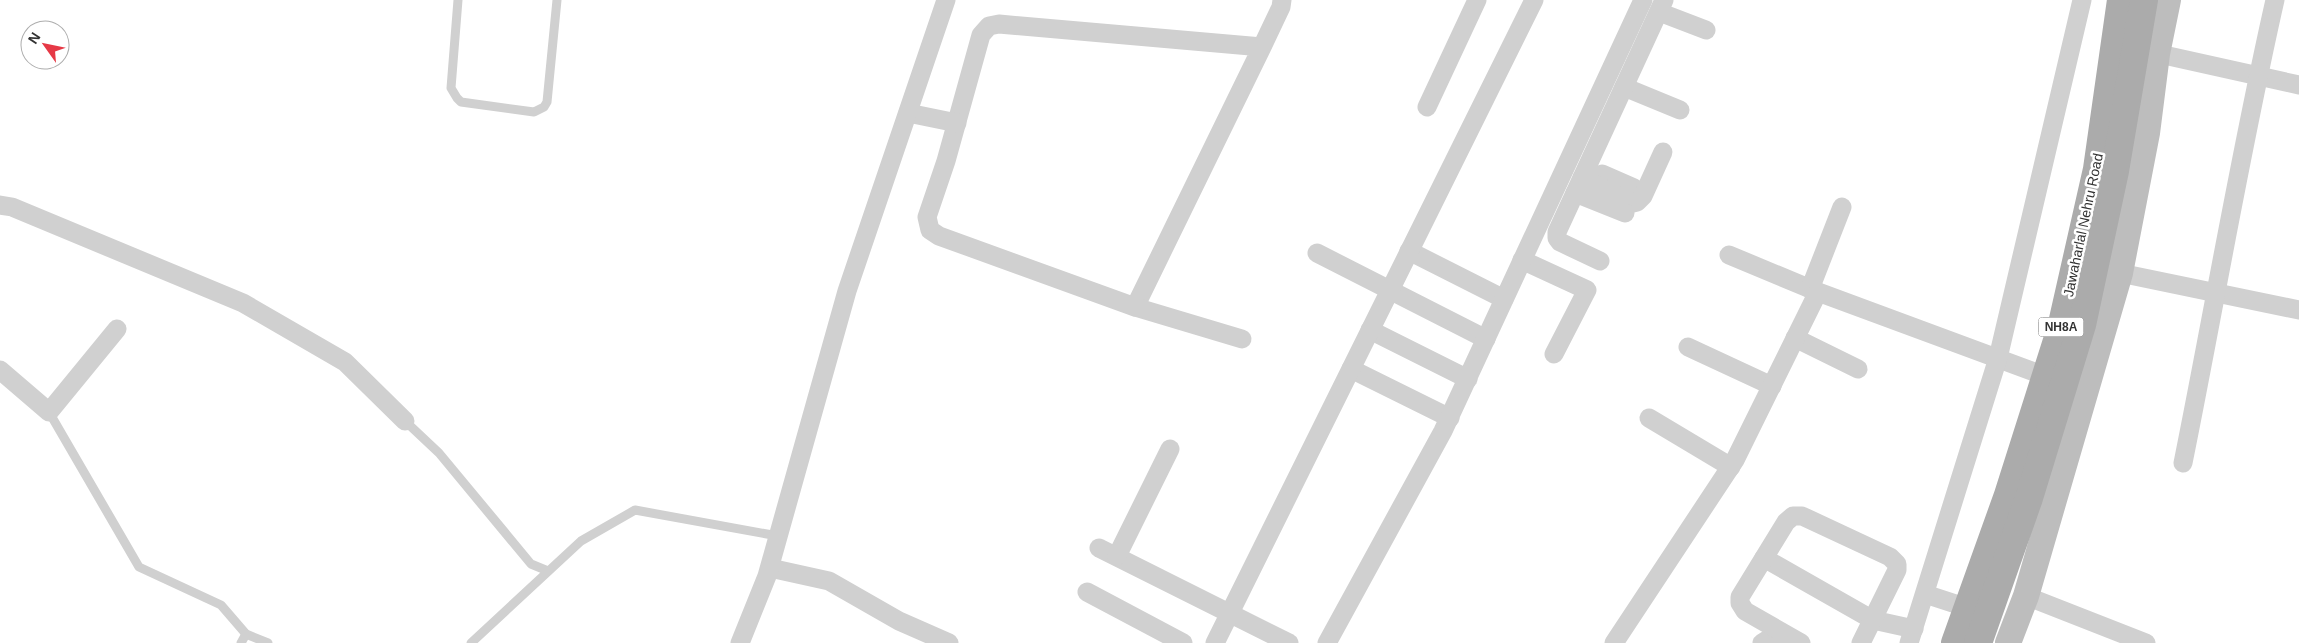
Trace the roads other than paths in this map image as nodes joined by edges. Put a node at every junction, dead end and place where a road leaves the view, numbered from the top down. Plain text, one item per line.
1 (458, 0) edge
2 (557, 0) edge
3 (946, 0) edge
4 (1282, 0) edge
5 (1478, 0) edge
6 (1534, 0) edge
7 (1643, 0) edge
8 (2082, 0) edge
9 (2121, 0) edge
10 (2144, 0) edge
11 (2168, 0) edge
12 (2275, 0) edge
13 (1662, 6) edge
14 (1706, 30) dead end
15 (1262, 47) junction
16 (2146, 51) junction
17 (2258, 76) junction
18 (2299, 85) edge
19 (1624, 87) junction
20 (1427, 107) dead end
21 (1680, 110) dead end
22 (908, 113) junction
23 (957, 123) junction
24 (1663, 152) dead end
25 (1581, 180) junction
26 (1634, 188) dead end
27 (0, 206) edge
28 (1842, 207) dead end
29 (1625, 214) dead end
30 (1409, 251) junction
31 (1317, 253) dead end
32 (1729, 255) dead end
33 (1522, 260) junction
34 (1600, 261) dead end
35 (2120, 273) junction
36 (1814, 290) junction
37 (1389, 291) junction
38 (2217, 293) junction
39 (1504, 299) junction
40 (1135, 307) junction
41 (2299, 310) edge
42 (117, 329) dead end
43 (1370, 330) junction
44 (1794, 338) junction
45 (1242, 339) dead end
46 (1486, 339) junction
47 (1688, 347) dead end
48 (1554, 354) dead end
49 (1998, 358) junction
50 (1858, 368) dead end
51 (1351, 369) junction
52 (0, 370) edge
53 (2045, 376) junction
54 (1468, 379) junction
55 (1772, 386) junction
56 (49, 412) junction
57 (1450, 418) junction
58 (1648, 418) dead end
59 (405, 421) joint
60 (1170, 449) dead end
61 (2183, 463) dead end
62 (1731, 467) junction
63 (778, 536) junction
64 (1099, 548) dead end
65 (1117, 556) junction
66 (1764, 558) junction
67 (770, 568) junction
68 (548, 572) junction
69 (1087, 592) dead end
70 (1925, 594) junction
71 (2026, 596) junction
72 (1968, 608) junction
73 (1231, 613) junction
74 (1873, 620) junction
75 (246, 634) junction
76 (1911, 636) edge
77 (241, 643) edge
78 (268, 643) edge
79 (471, 643) edge
80 (740, 643) edge
81 (948, 643) edge
82 (1184, 643) edge
83 (1215, 643) edge
84 (1289, 643) edge
85 (1327, 643) edge
86 (1614, 643) edge
87 (1762, 643) edge
88 (1779, 643) edge
89 (1801, 643) edge
90 (1861, 643) edge
91 (1955, 643) edge
92 (1978, 643) edge
93 (2008, 643) edge
94 (2146, 643) edge

1 - 2 lane
3 - 22 street
4 - 15 street
5 - 20 street
6 - 30 street
7 - 33 street
8 - 49 street
9 - 53 main road, Jawaharlal Nehru Road / NH8A
10 - 16 main road, Jawaharlal Nehru Road / NH8A
11 - 16 street
12 - 17 street
13 - 14 street
13 - 19 street
15 - 23 street
15 - 40 street
16 - 17 street
16 - 35 street
16 - 92 main road, Jawaharlal Nehru Road / NH8A
17 - 18 street
17 - 38 street
19 - 21 street
19 - 25 street
22 - 23 street
22 - 63 street
23 - 40 street
24 - 25 street
25 - 26 street
25 - 29 street
25 - 34 street
27 - 59 street
28 - 36 street
30 - 37 street
30 - 39 street
31 - 37 street
32 - 36 street
33 - 39 street
33 - 48 street
35 - 38 street
35 - 71 street
36 - 44 street
36 - 49 street
37 - 43 street
37 - 46 street
38 - 41 street
38 - 61 street
39 - 46 street
40 - 45 street
42 - 56 street
43 - 51 street
43 - 54 street
44 - 50 street
44 - 55 street
46 - 54 street
47 - 55 street
49 - 53 street
49 - 70 street
51 - 57 street
51 - 73 street
52 - 56 street
53 - 72 main road, Jawaharlal Nehru Road / NH8A
54 - 57 street
55 - 62 street
56 - 75 lane
57 - 85 street
58 - 62 street
59 - 68 lane
60 - 65 street
62 - 86 street
63 - 67 street
63 - 68 lane
64 - 65 street
65 - 73 street
66 - 74 street
66 - 74 street
66 - 89 street
67 - 80 street
67 - 81 street
68 - 79 lane
69 - 82 street
70 - 72 street
70 - 76 street
71 - 93 street
71 - 94 street
72 - 91 main road, Jawaharlal Nehru Road / NH8A
73 - 83 street
73 - 84 street
74 - 76 street
74 - 90 street
75 - 77 lane
75 - 78 lane
87 - 88 street

